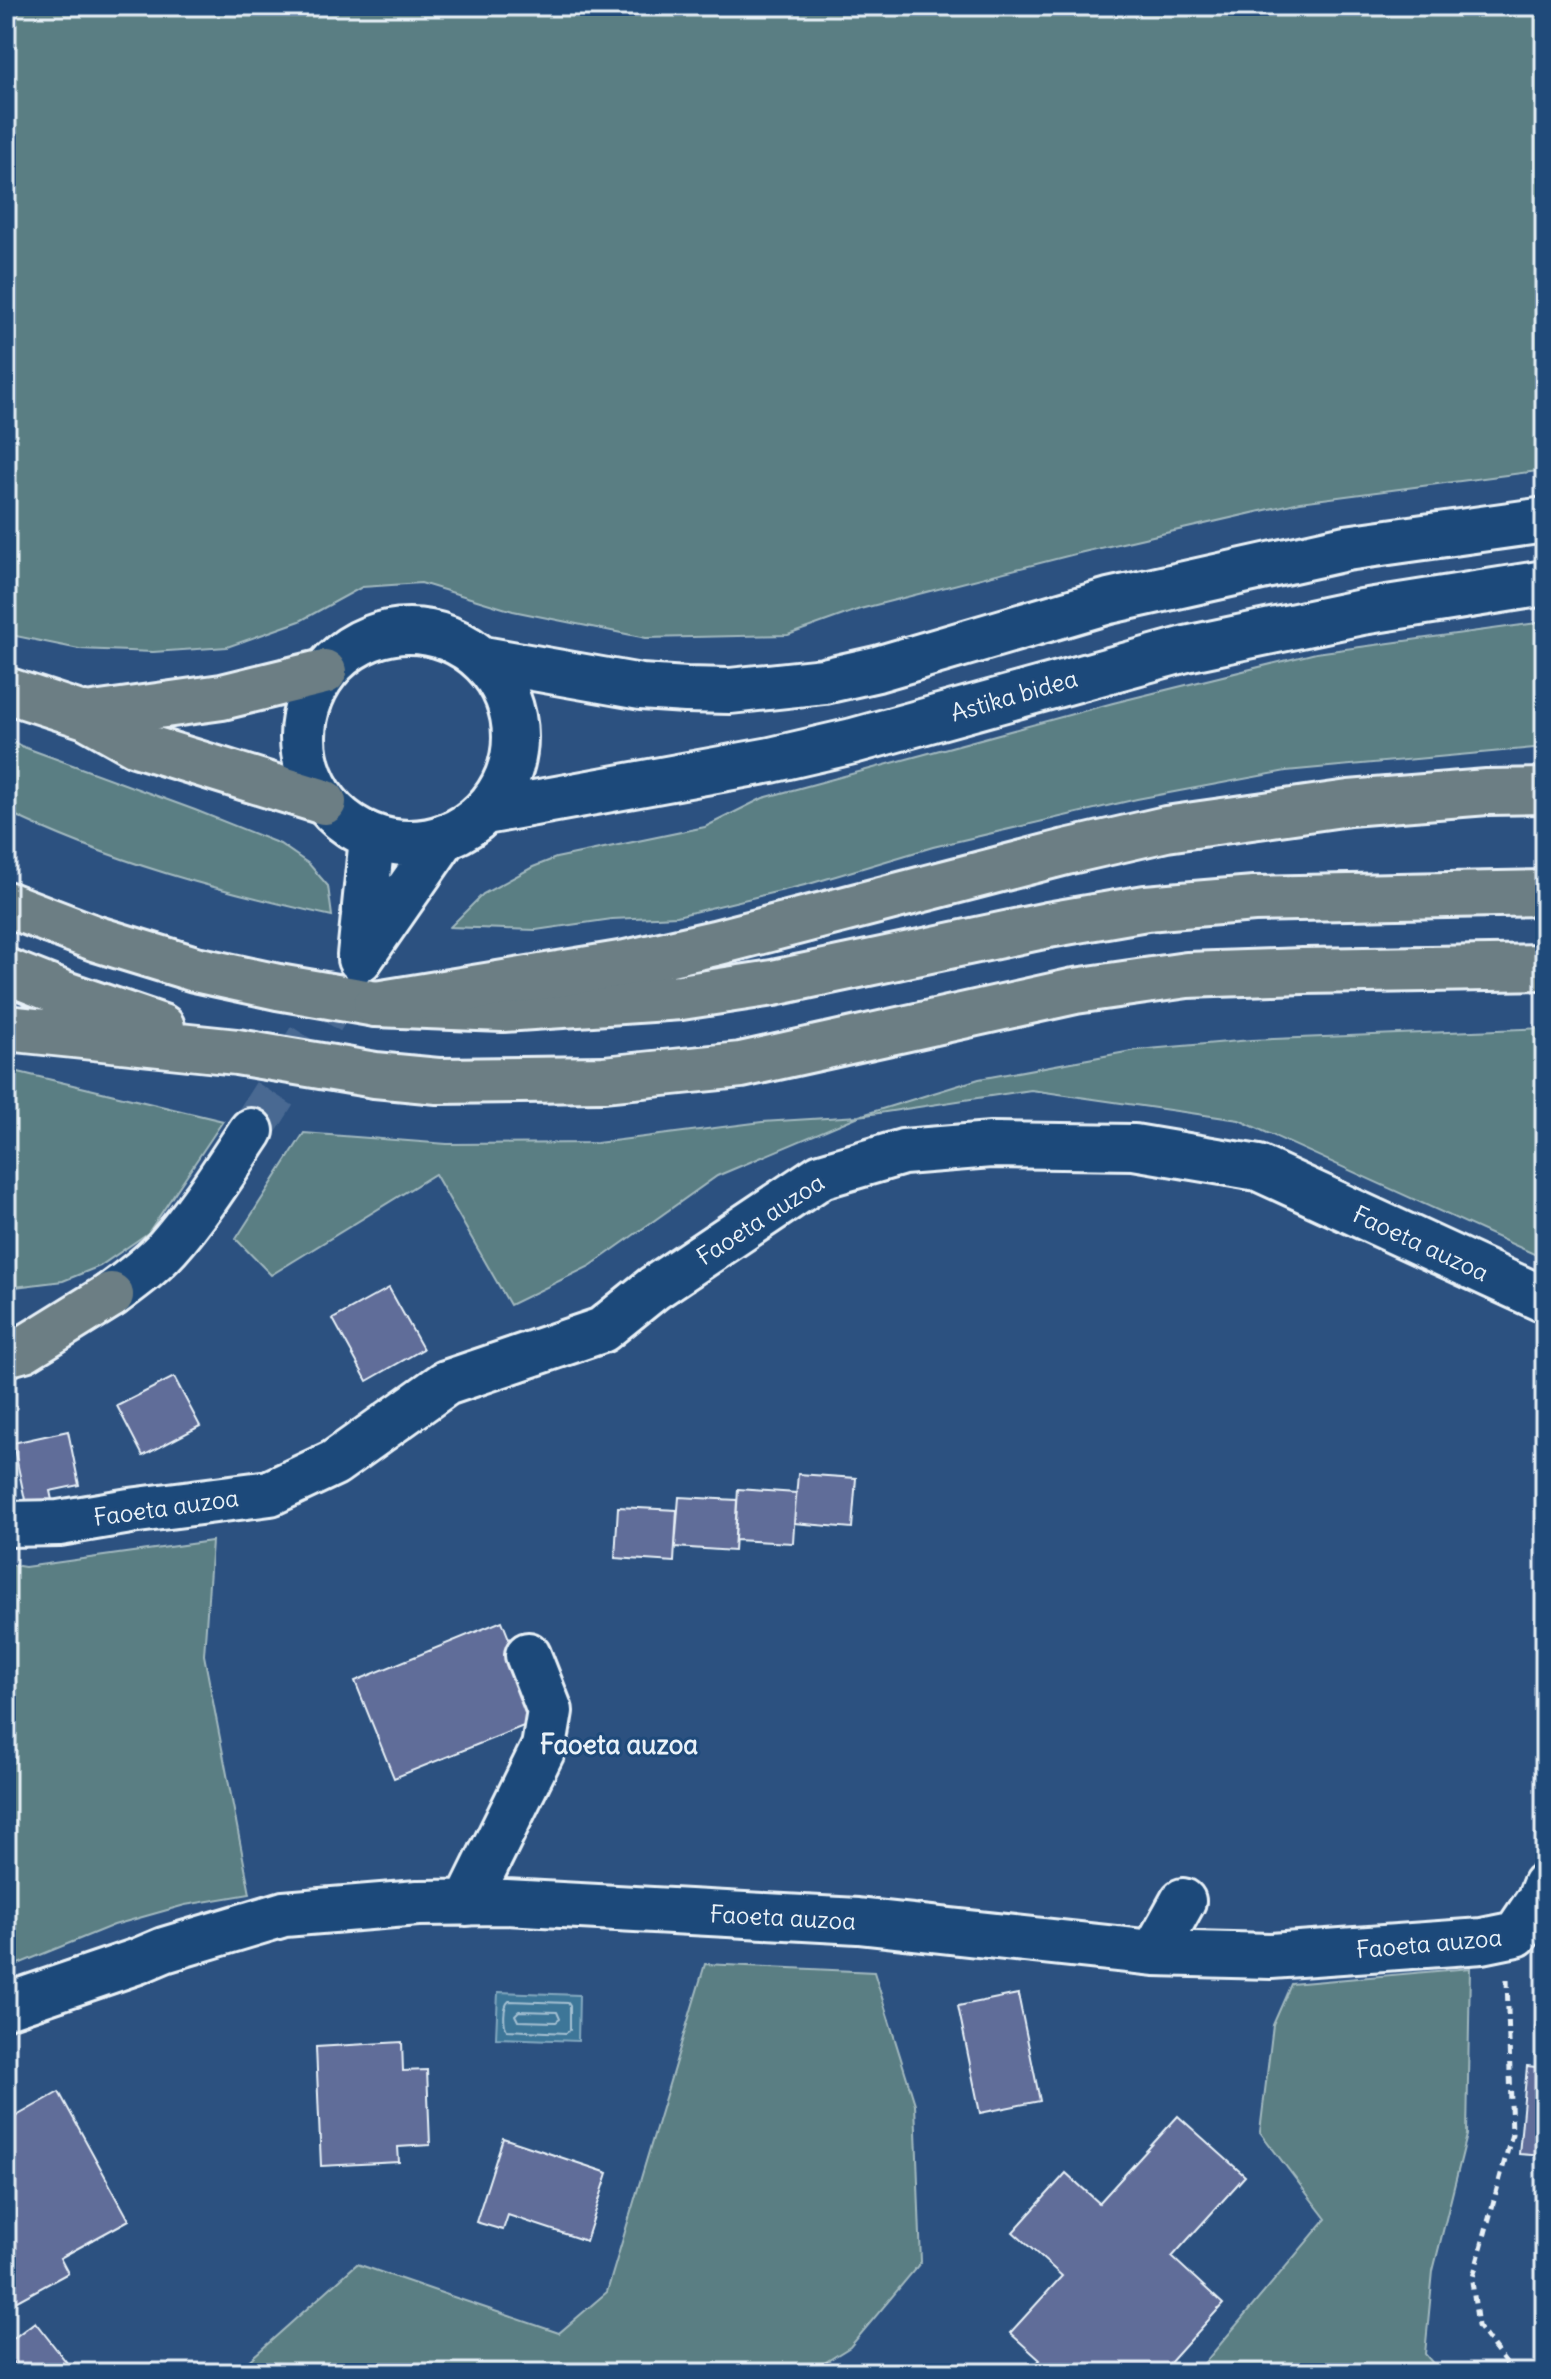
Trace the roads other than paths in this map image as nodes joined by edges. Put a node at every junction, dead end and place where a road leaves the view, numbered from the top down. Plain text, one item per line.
1 (1545, 520) edge
2 (1545, 583) edge
3 (483, 659) junction
4 (324, 672) junction
5 (6, 690) edge
6 (86, 716) junction
7 (1545, 791) edge
8 (324, 802) junction
9 (485, 812) junction
10 (372, 838) junction
11 (444, 838) junction
12 (1545, 893) edge
13 (6, 904) edge
14 (1545, 967) edge
15 (6, 971) edge
16 (376, 1004) junction
17 (6, 1028) edge
18 (237, 1052) junction
19 (251, 1131) tunnel mouth
20 (111, 1295) junction
21 (1545, 1300) edge
22 (6, 1322) edge
23 (6, 1354) edge
24 (6, 1524) edge
25 (528, 1655) dead end
26 (1545, 1885) edge
27 (1183, 1901) dead end
28 (467, 1903) junction
29 (1154, 1953) junction
30 (6, 2006) edge

1 - 3 street
2 - 9 street, Astika bidea
3 - 4 street
3 - 9 street
4 - 6 main road
4 - 8 street
5 - 6 main road
6 - 8 main road
7 - 16 main road
8 - 10 street
9 - 11 street
10 - 11 street
10 - 11 street
12 - 16 main road
13 - 16 main road
14 - 18 main road
15 - 18 main road
17 - 18 main road
19 - 20 street
20 - 22 main road
20 - 23 main road
21 - 24 street, Faoeta auzoa
25 - 28 street
26 - 29 street, Faoeta auzoa
27 - 29 street
28 - 29 street, Faoeta auzoa
28 - 30 street, Faoeta auzoa

